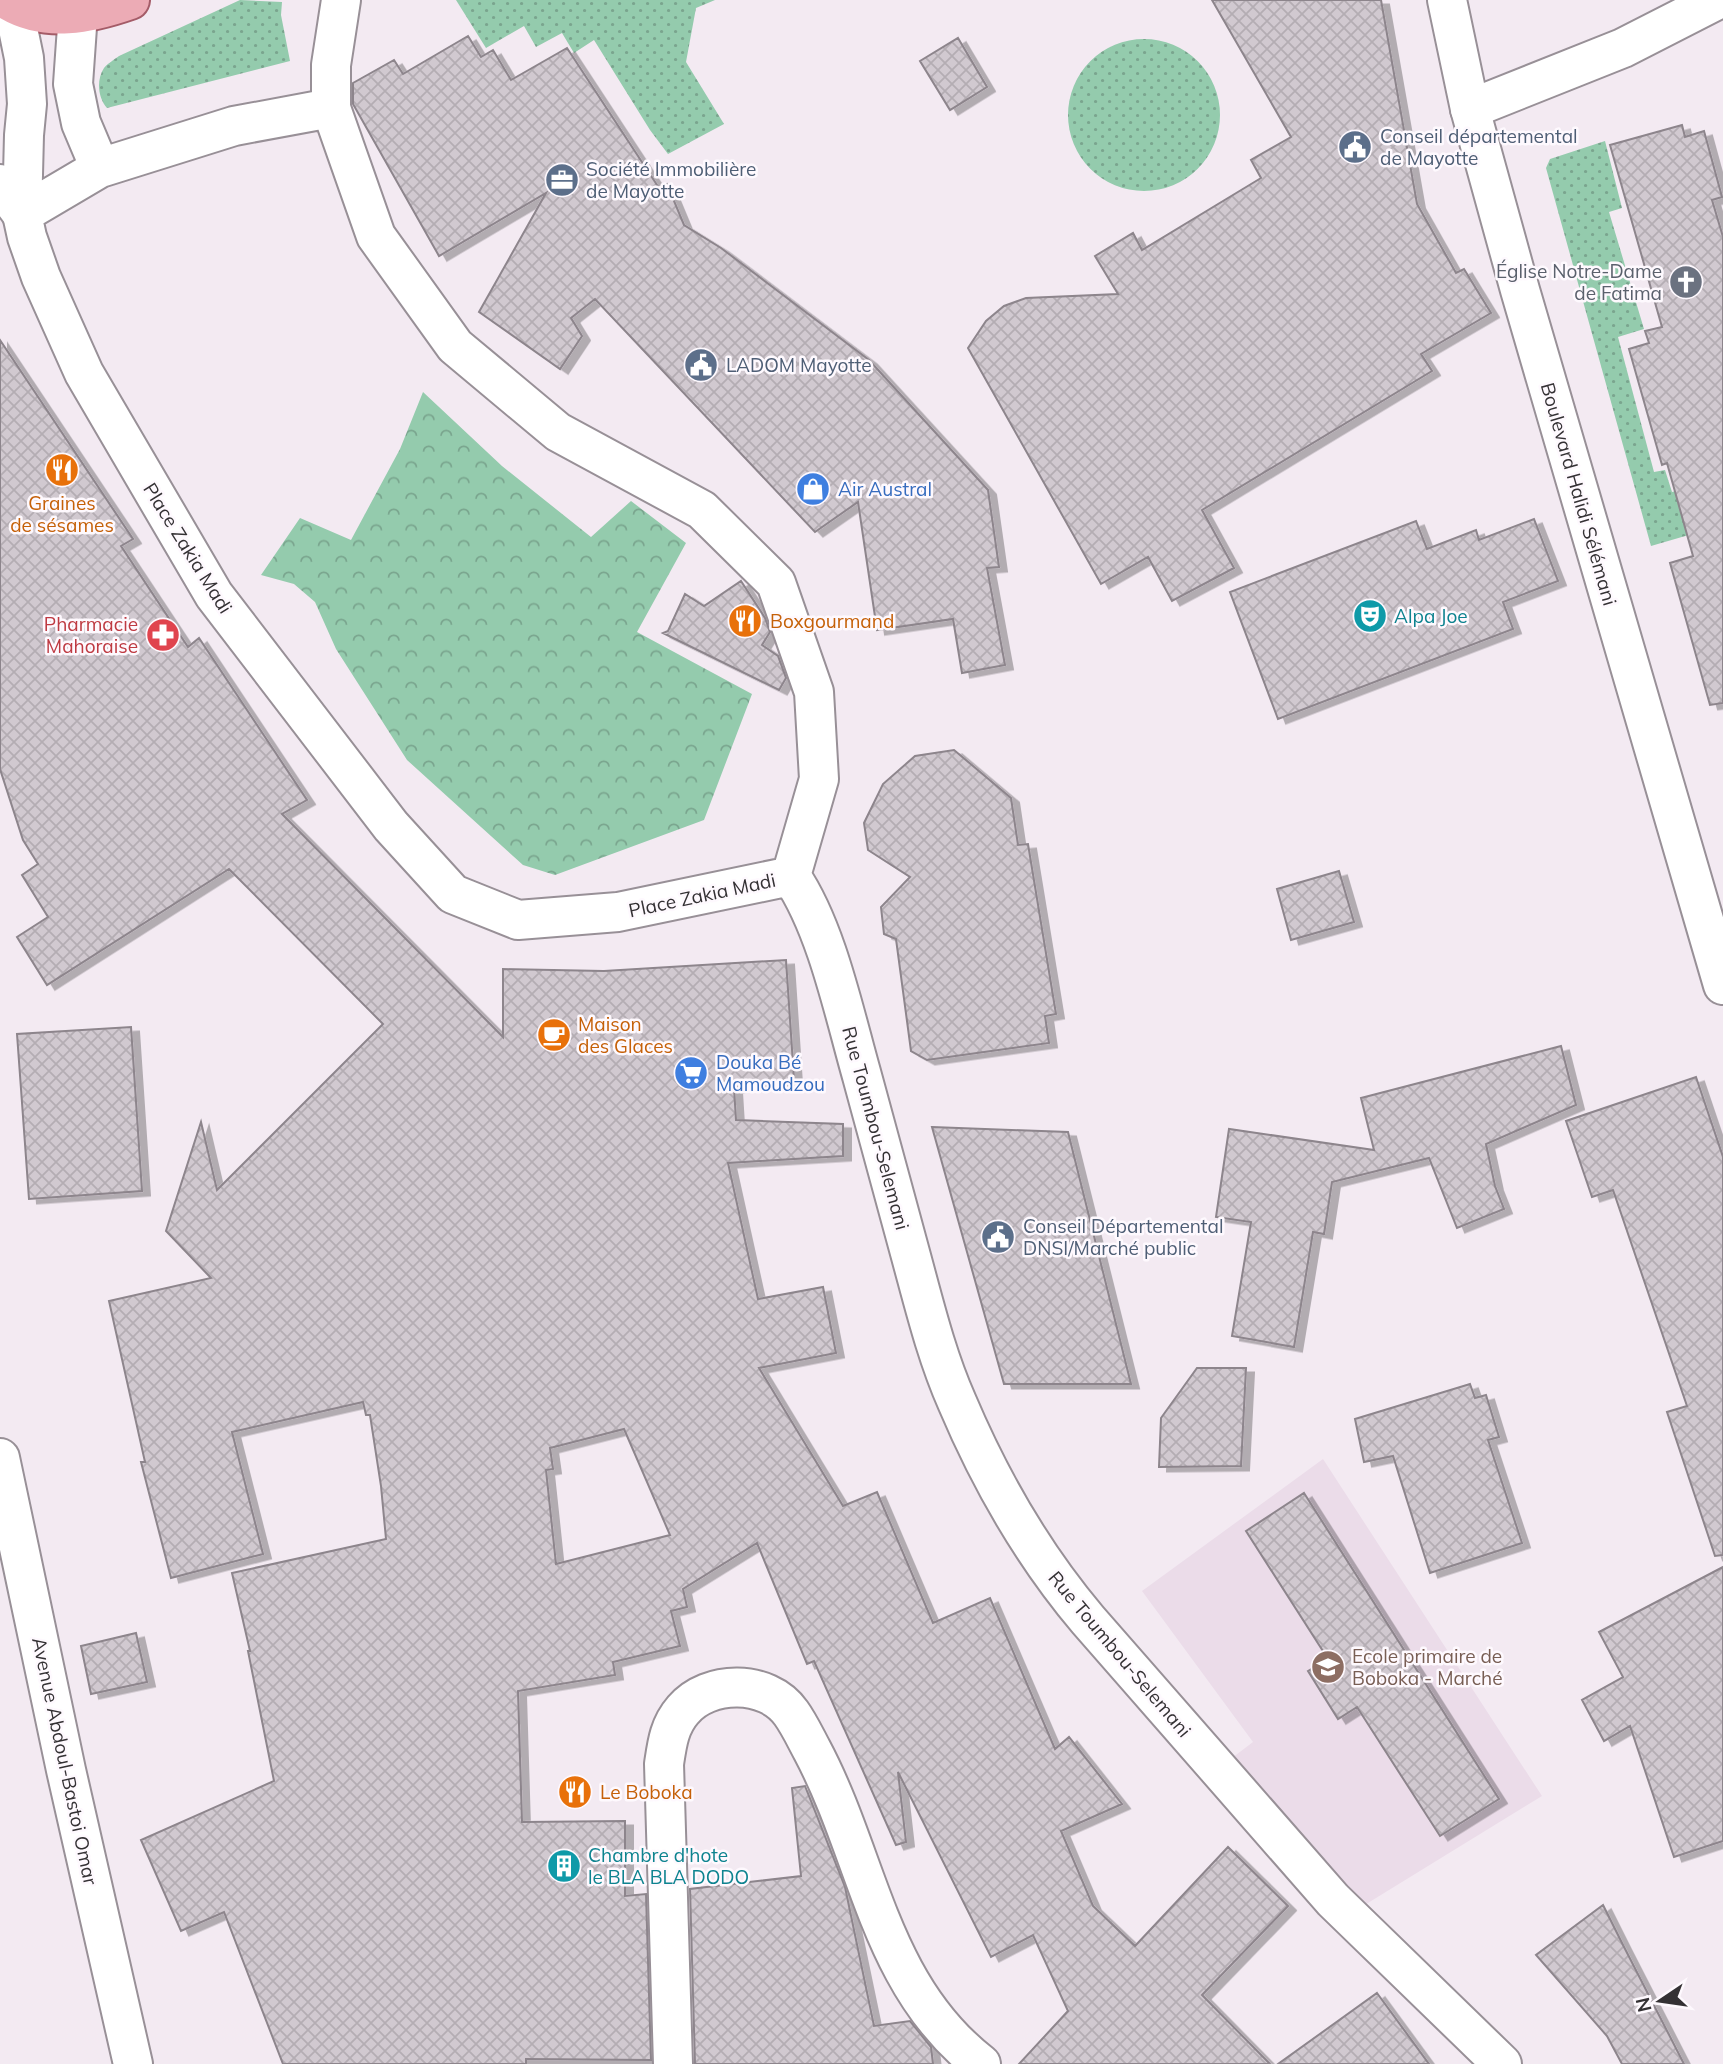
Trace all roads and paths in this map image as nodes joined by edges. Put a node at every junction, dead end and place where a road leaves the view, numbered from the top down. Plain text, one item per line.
1 (130, 0) edge
2 (341, 0) edge
3 (1447, 0) edge
4 (1717, 0) edge
5 (10, 2) edge
6 (78, 13) junction
7 (331, 108) junction
8 (1470, 109) junction
9 (100, 168) junction
10 (0, 184) edge
11 (22, 214) junction
12 (791, 876) junction
13 (1723, 985) edge
14 (0, 1458) edge
15 (133, 2064) edge
16 (673, 2064) edge
17 (981, 2064) edge
18 (1502, 2064) edge

1 - 6 main road
2 - 7 street, Place Zakia Madi
3 - 8 street, Boulevard Halidi Sélémani
4 - 8 street
5 - 6 main road
5 - 11 street, Place Zakia Madi
6 - 9 street
7 - 9 street
7 - 12 street, Place Zakia Madi
8 - 13 street, Boulevard Halidi Sélémani
9 - 11 street
10 - 11 street
11 - 12 street, Place Zakia Madi
12 - 18 street, Rue Toumbou-Selemani
14 - 15 street, Avenue Abdoul-Bastoi Omar
16 - 17 street

